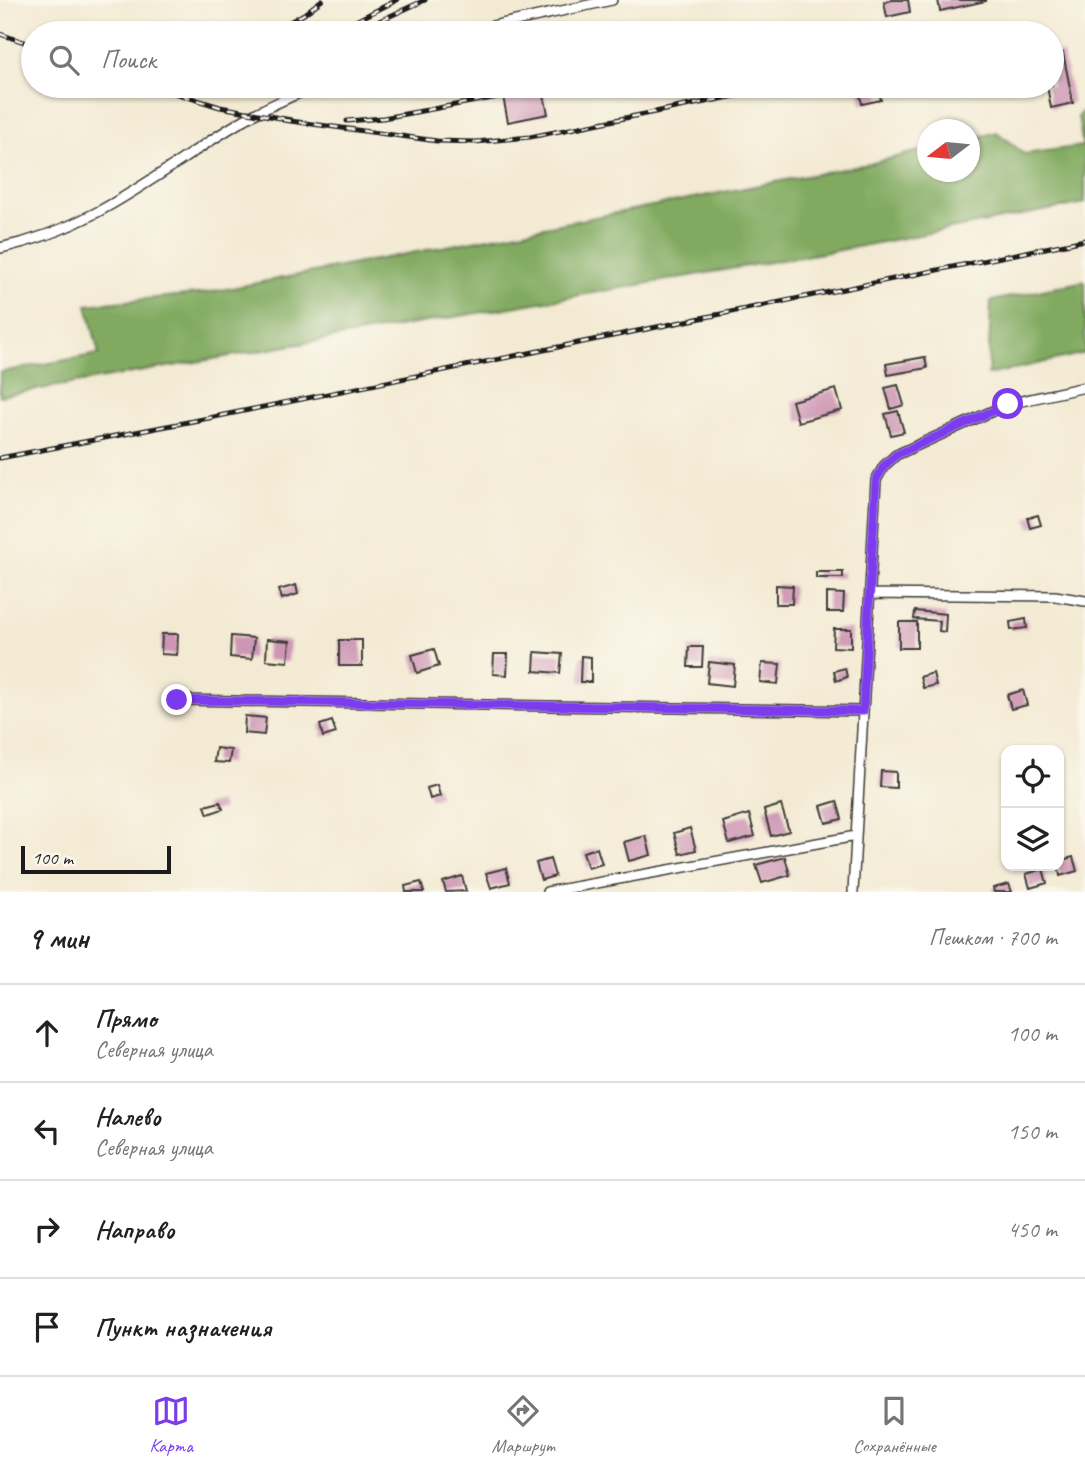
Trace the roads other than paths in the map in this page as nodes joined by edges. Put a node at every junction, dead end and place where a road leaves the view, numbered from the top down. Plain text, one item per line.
1 (612, 0) edge
2 (515, 21) edge
3 (290, 98) edge
4 (0, 247) edge
5 (1085, 387) edge
6 (871, 594) junction
7 (1085, 601) edge
8 (177, 700) dead end
9 (863, 711) junction
10 (856, 836) junction
11 (547, 892) edge
12 (853, 892) edge

1 - 2 street
3 - 4 street
5 - 6 street
6 - 7 street
6 - 9 street
8 - 9 street
9 - 10 street
10 - 11 street
10 - 12 street

